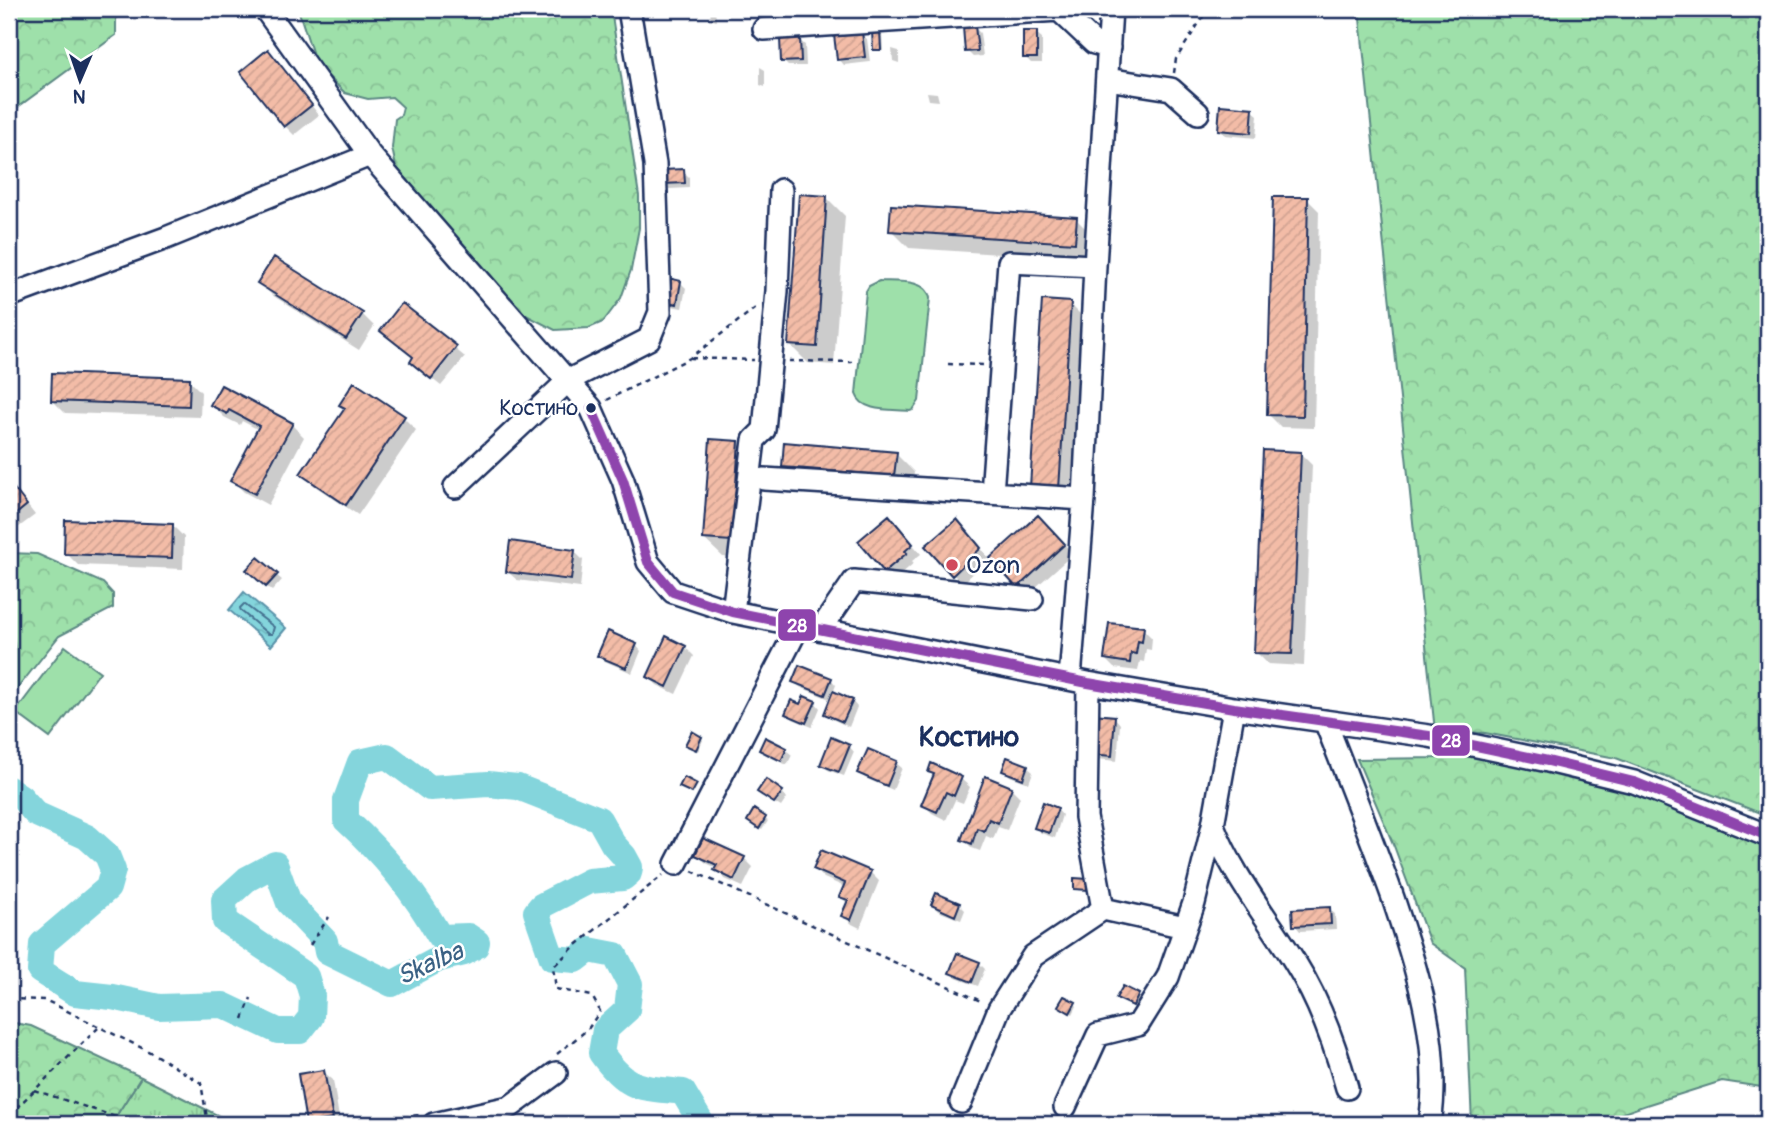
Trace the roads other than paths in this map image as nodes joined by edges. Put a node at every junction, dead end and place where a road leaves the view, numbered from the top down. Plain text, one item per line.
1 (265, 9) edge
2 (629, 9) edge
3 (1111, 9) edge
4 (764, 29) dead end
5 (1109, 47) junction
6 (1107, 79) junction
7 (1198, 113) dead end
8 (370, 155) junction
9 (781, 190) dead end
10 (1095, 266) junction
11 (9, 296) edge
12 (569, 380) junction
13 (764, 479) dead end
14 (455, 486) dead end
15 (992, 493) junction
16 (1084, 499) junction
17 (1032, 599) dead end
18 (733, 612) junction
19 (799, 625) junction
20 (821, 629) junction
21 (1079, 681) junction
22 (1234, 708) junction
23 (1325, 721) junction
24 (1213, 825) junction
25 (1768, 836) edge
26 (676, 864) road end
27 (1102, 909) junction
28 (1185, 927) junction
29 (556, 1064) road end
30 (1347, 1088) dead end
31 (961, 1102) dead end
32 (1065, 1107) dead end
33 (431, 1119) edge
34 (1430, 1124) edge

1 - 8 street
2 - 12 street
3 - 5 street
4 - 5 street
5 - 6 street
6 - 7 street
6 - 10 street
8 - 11 street
8 - 12 street
9 - 18 street
10 - 15 street
10 - 16 street
12 - 14 street
12 - 18 street
13 - 15 street
15 - 16 street
16 - 21 street
17 - 20 street
18 - 19 street
19 - 20 street
19 - 26 street
20 - 21 street
21 - 22 street
21 - 27 street
22 - 23 street
22 - 24 street
23 - 25 street
23 - 34 street
24 - 28 street
24 - 30 street
27 - 28 street
27 - 31 street
28 - 32 street
29 - 33 street

